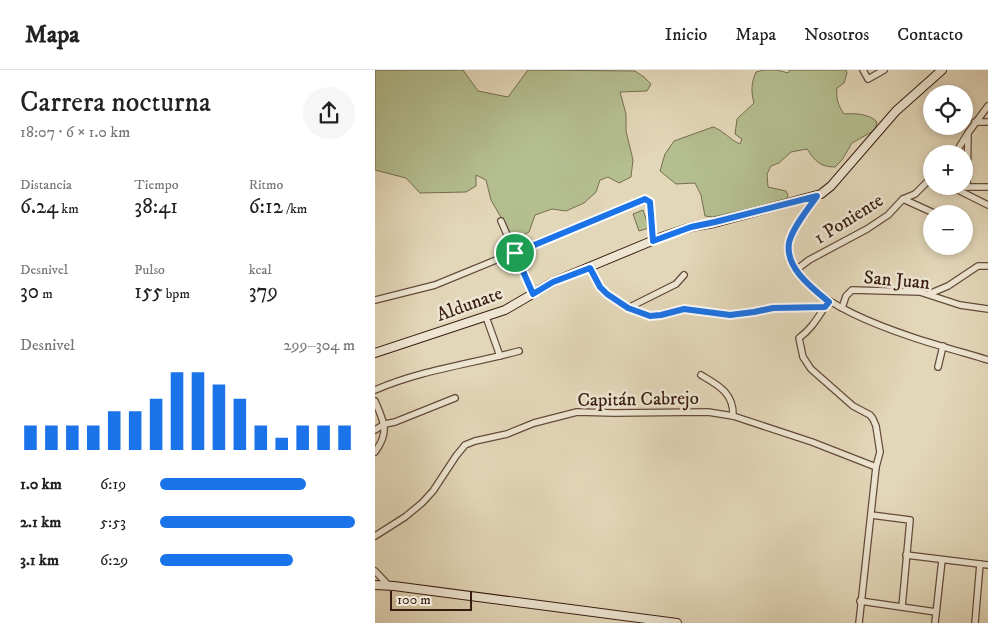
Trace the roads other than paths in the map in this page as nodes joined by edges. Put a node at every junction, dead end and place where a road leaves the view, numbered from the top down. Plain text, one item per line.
1 (863, 70) edge
2 (883, 70) edge
3 (941, 70) edge
4 (988, 106) edge
5 (975, 122) junction
6 (988, 122) edge
7 (973, 125) edge
8 (923, 186) edge
9 (973, 187) edge
10 (988, 187) edge
11 (915, 194) junction
12 (969, 195) edge
13 (817, 196) junction
14 (903, 199) junction
15 (912, 203) junction
16 (988, 205) edge
17 (923, 208) edge
18 (501, 221) dead end
19 (653, 241) junction
20 (515, 253) junction
21 (988, 266) edge
22 (590, 268) junction
23 (796, 270) junction
24 (684, 275) dead end
25 (533, 294) junction
26 (929, 294) junction
27 (375, 300) edge
28 (829, 302) junction
29 (825, 307) junction
30 (628, 308) junction
31 (842, 308) junction
32 (988, 308) edge
33 (487, 317) junction
34 (943, 346) junction
35 (519, 351) dead end
36 (375, 353) edge
37 (500, 356) junction
38 (988, 360) edge
39 (938, 367) dead end
40 (701, 375) dead end
41 (375, 390) edge
42 (455, 398) dead end
43 (375, 401) edge
44 (733, 416) junction
45 (385, 424) junction
46 (375, 430) edge
47 (375, 452) edge
48 (876, 467) junction
49 (871, 515) junction
50 (375, 536) edge
51 (906, 555) junction
52 (942, 560) junction
53 (980, 564) junction
54 (988, 565) edge
55 (375, 571) edge
56 (375, 586) edge
57 (389, 586) junction
58 (860, 601) junction
59 (902, 607) junction
60 (936, 612) junction
61 (677, 623) edge
62 (859, 623) edge
63 (935, 623) edge
64 (975, 623) edge

1 - 2 street
3 - 13 street
4 - 5 street
5 - 6 street
5 - 7 street
8 - 11 street, 1 Poniente
9 - 10 street
11 - 14 street, 1 Poniente
11 - 15 street, 1 Poniente
12 - 16 street
13 - 19 street, Aldunate
13 - 23 street
14 - 15 street
14 - 23 street, 1 Poniente
15 - 17 street
18 - 20 street
19 - 20 street
19 - 22 street, Aldunate
20 - 25 street
20 - 27 street
21 - 26 street
22 - 25 street, Aldunate
22 - 30 street
23 - 28 street
24 - 30 street
25 - 33 street, Aldunate
26 - 31 street, San Juan
26 - 32 street, San Juan
28 - 29 street
28 - 31 street
29 - 30 street
29 - 48 street
31 - 34 street
33 - 36 street, Aldunate
33 - 37 street
34 - 38 street
34 - 39 street
35 - 37 street
37 - 41 street
40 - 44 street
42 - 45 street
43 - 45 street
44 - 48 street, Capitán Cabrejo
44 - 50 street, Capitán Cabrejo
45 - 46 street
45 - 47 street
48 - 49 street
49 - 51 street
49 - 58 street
51 - 52 street
51 - 59 street
52 - 53 street
52 - 60 street
53 - 54 street
53 - 64 street
55 - 57 street
56 - 57 street
57 - 61 street
58 - 59 street
58 - 62 street
59 - 60 street
60 - 63 street

